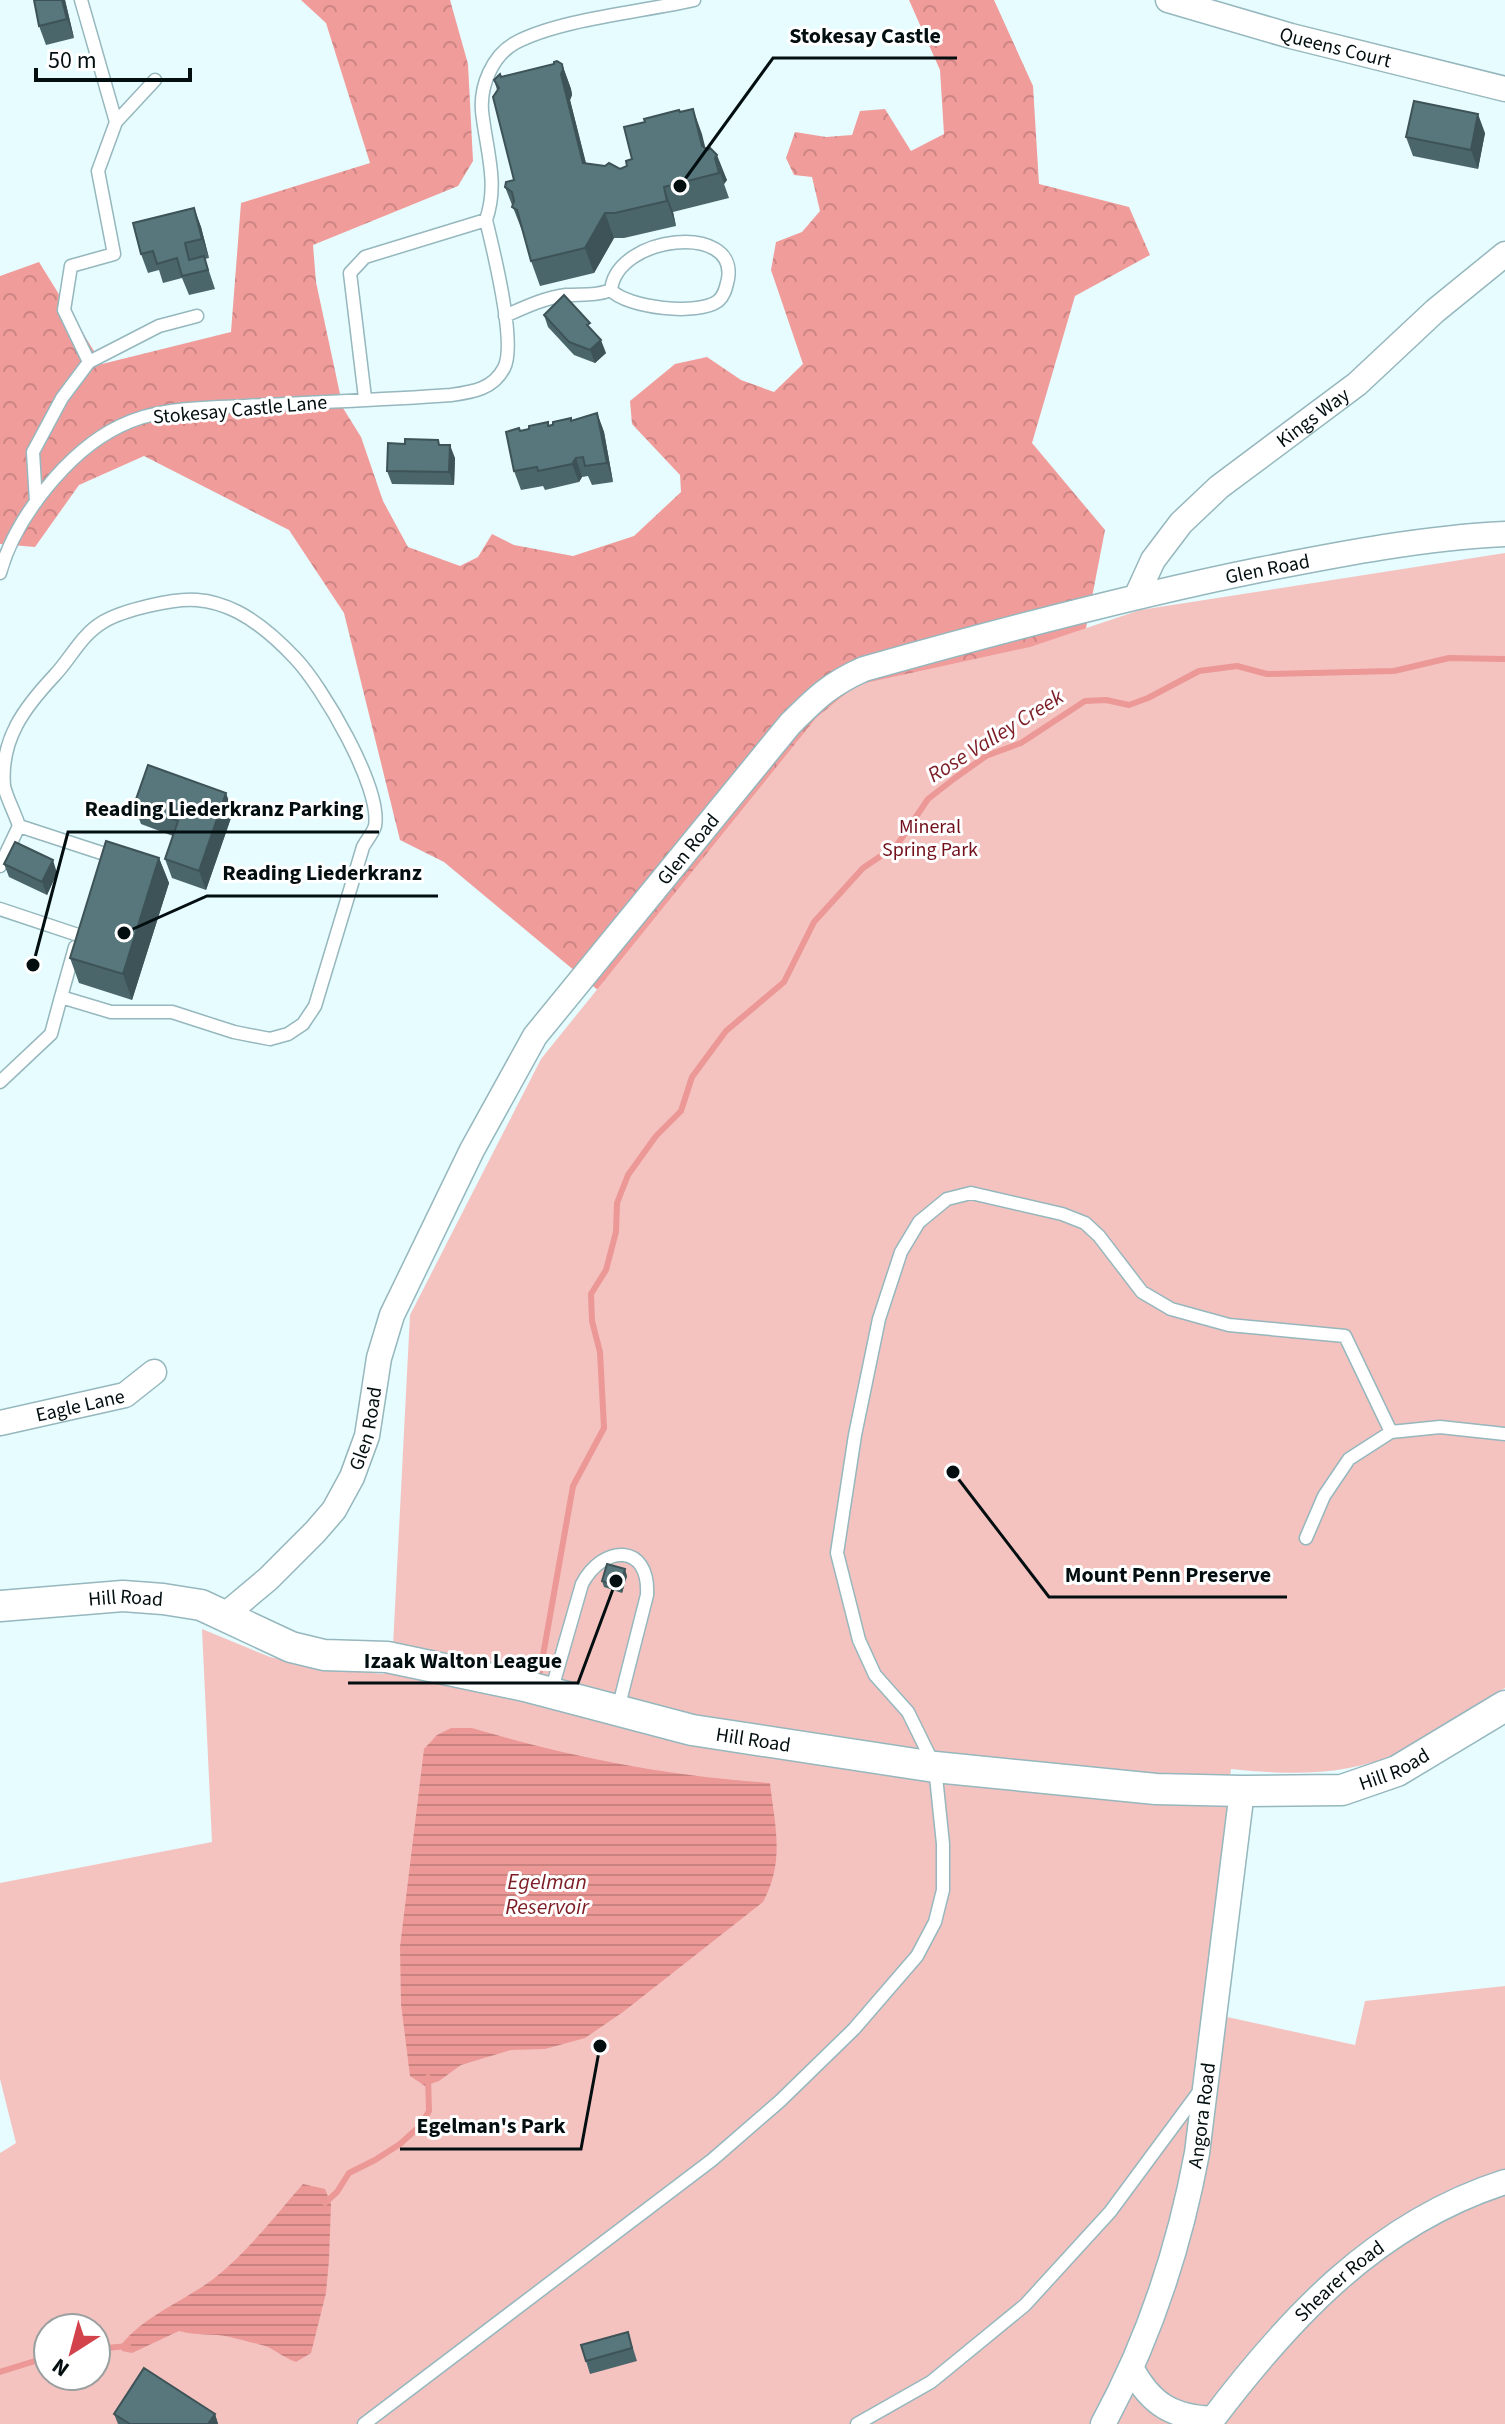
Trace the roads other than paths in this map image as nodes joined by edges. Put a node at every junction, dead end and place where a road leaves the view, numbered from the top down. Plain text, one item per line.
1 (81, 0) edge
2 (694, 0) edge
3 (1168, 0) edge
4 (155, 80) dead end
5 (1505, 89) edge
6 (116, 122) junction
7 (486, 220) junction
8 (1505, 254) edge
9 (611, 290) junction
10 (197, 316) dead end
11 (505, 316) junction
12 (89, 362) junction
13 (365, 398) junction
14 (36, 502) junction
15 (1505, 534) edge
16 (0, 573) edge
17 (1137, 595) junction
18 (19, 826) junction
19 (103, 854) junction
20 (131, 862) edge
21 (0, 866) edge
22 (99, 867) edge
23 (0, 909) edge
24 (82, 921) edge
25 (78, 935) junction
26 (61, 997) junction
27 (0, 1082) edge
28 (154, 1372) dead end
29 (0, 1423) edge
30 (1391, 1432) junction
31 (1505, 1434) edge
32 (1306, 1538) dead end
33 (0, 1606) edge
34 (225, 1615) junction
35 (551, 1694) junction
36 (1505, 1706) edge
37 (617, 1712) junction
38 (935, 1767) junction
39 (1242, 1791) junction
40 (1206, 2082) junction
41 (1505, 2182) edge
42 (1132, 2369) junction
43 (1211, 2422) edge
44 (364, 2424) edge
45 (857, 2424) edge
46 (1103, 2424) edge

1 - 6 lane
2 - 7 lane
3 - 5 street, Queens Court
4 - 6 lane
6 - 12 lane
7 - 11 lane
7 - 13 lane
8 - 17 street, Kings Way
9 - 9 lane
9 - 11 lane
10 - 12 lane
11 - 13 lane, Stokesay Castle Lane
12 - 14 lane
13 - 14 lane, Stokesay Castle Lane
14 - 16 lane, Stokesay Castle Lane
15 - 17 street, Glen Road
17 - 34 street, Glen Road
18 - 19 lane
18 - 21 lane
18 - 26 lane
19 - 20 lane
19 - 22 lane
23 - 25 lane
24 - 25 lane
25 - 26 lane
26 - 27 lane
28 - 29 street, Eagle Lane
30 - 31 lane
30 - 32 lane
30 - 38 lane
33 - 34 street, Hill Road
34 - 35 street, Hill Road
35 - 37 street, Hill Road
35 - 37 lane
36 - 39 street, Hill Road
37 - 38 street, Hill Road
38 - 39 street, Hill Road
38 - 44 lane
39 - 40 street, Angora Road
40 - 42 street, Angora Road
40 - 45 lane
41 - 43 street, Shearer Road
42 - 43 street
42 - 46 street, Angora Road

